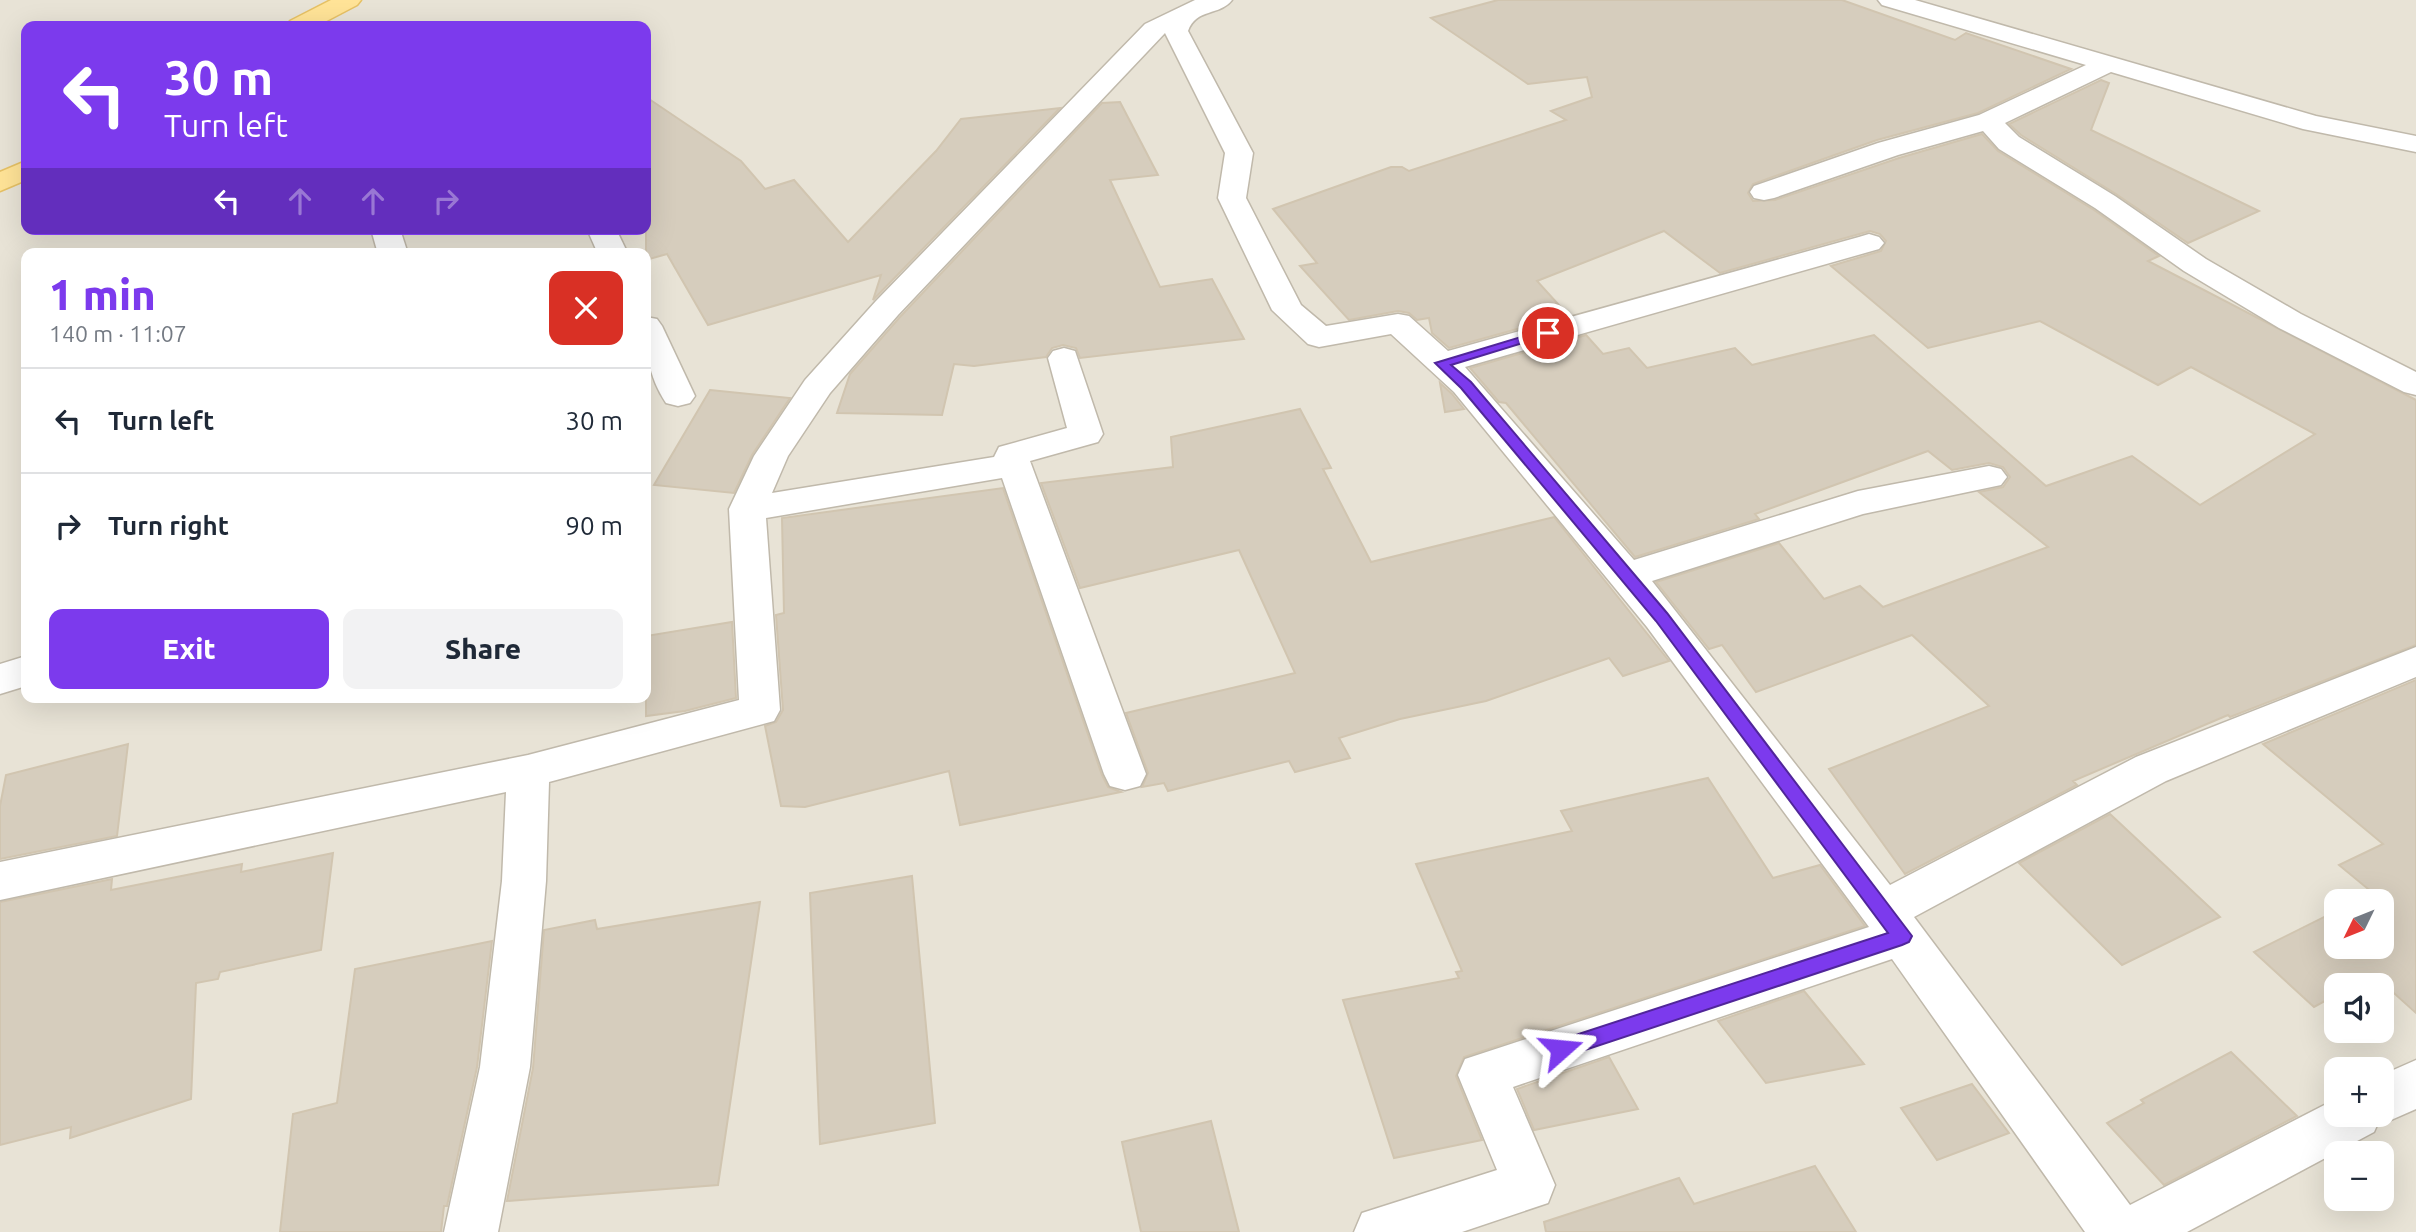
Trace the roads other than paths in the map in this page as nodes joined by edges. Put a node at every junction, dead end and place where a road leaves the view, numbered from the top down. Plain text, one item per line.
1 (349, 0) edge
2 (1890, 0) edge
3 (1205, 6) edge
4 (309, 21) edge
5 (2108, 64) junction
6 (1988, 121) junction
7 (2416, 144) edge
8 (21, 172) edge
9 (0, 183) edge
10 (1764, 192) dead end
11 (1869, 243) dead end
12 (651, 345) edge
13 (1064, 358) dead end
14 (1442, 363) junction
15 (2416, 385) edge
16 (678, 396) dead end
17 (1015, 465) junction
18 (1989, 477) dead end
19 (747, 509) junction
20 (1626, 576) junction
21 (2416, 661) edge
22 (21, 672) edge
23 (0, 678) edge
24 (528, 771) junction
25 (1125, 774) dead end
26 (0, 881) edge
27 (1893, 924) junction
28 (2416, 1083) edge
29 (2394, 1095) edge
30 (2333, 1127) edge
31 (471, 1232) edge
32 (1381, 1232) edge
33 (2118, 1232) edge
34 (2133, 1232) edge

1 - 4 main road
2 - 5 street
3 - 14 street
3 - 19 street
5 - 6 street
5 - 7 street
6 - 10 street
6 - 15 street
8 - 9 main road
11 - 14 street
12 - 16 street
13 - 17 street
14 - 20 street
17 - 19 street
17 - 25 street
18 - 20 street
19 - 24 street
20 - 27 street
21 - 27 street
22 - 23 street
24 - 26 street
24 - 31 street
27 - 32 street
27 - 33 street
28 - 29 street
30 - 34 street

